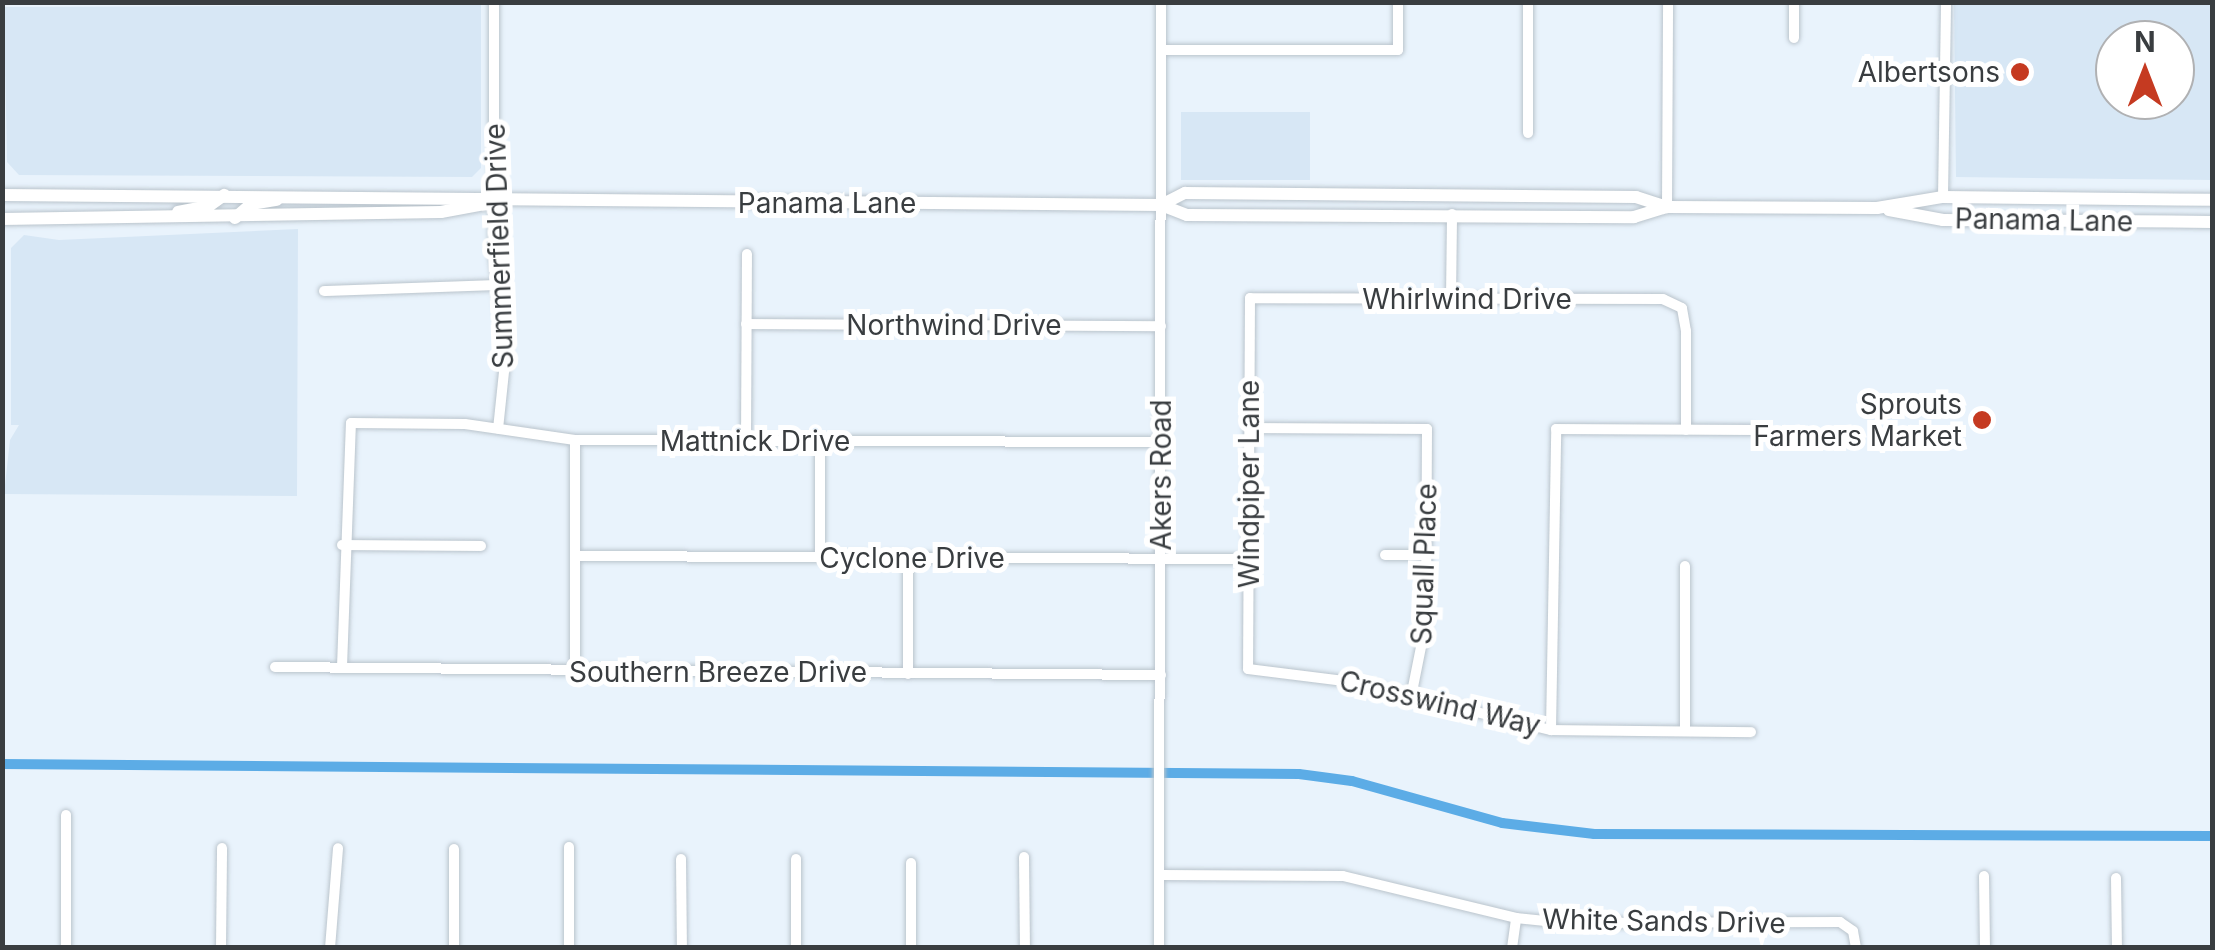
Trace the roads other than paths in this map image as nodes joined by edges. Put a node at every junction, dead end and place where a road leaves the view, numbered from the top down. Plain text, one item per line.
1 (494, 2) edge
2 (1161, 2) edge
3 (1398, 2) edge
4 (1528, 2) edge
5 (1668, 2) edge
6 (1794, 2) edge
7 (1946, 2) edge
8 (1794, 38) dead end
9 (1161, 50) junction
10 (1528, 133) dead end
11 (226, 194) junction
12 (314, 194) junction
13 (2, 195) edge
14 (1534, 196) junction
15 (1943, 197) junction
16 (2212, 200) edge
17 (494, 202) junction
18 (1161, 204) junction
19 (1667, 207) junction
20 (1884, 209) junction
21 (1452, 214) junction
22 (142, 218) junction
23 (235, 218) junction
24 (2, 219) edge
25 (2212, 222) edge
26 (747, 254) dead end
27 (499, 285) junction
28 (324, 291) dead end
29 (1250, 298) joint
30 (1451, 299) junction
31 (746, 324) junction
32 (1161, 326) junction
33 (1249, 428) junction
34 (498, 429) junction
35 (1686, 430) junction
36 (1752, 430) dead end
37 (574, 440) junction
38 (746, 440) junction
39 (820, 441) junction
40 (1161, 442) junction
41 (342, 545) junction
42 (481, 546) dead end
43 (1385, 555) dead end
44 (1426, 555) junction
45 (574, 556) junction
46 (820, 557) junction
47 (908, 558) junction
48 (1161, 559) junction
49 (1249, 559) junction
50 (1685, 566) dead end
51 (275, 667) dead end
52 (342, 667) junction
53 (1248, 669) joint
54 (575, 672) junction
55 (908, 674) junction
56 (1161, 675) junction
57 (1410, 697) junction
58 (1551, 730) junction
59 (1684, 732) junction
60 (1752, 732) dead end
61 (66, 815) dead end
62 (569, 847) dead end
63 (222, 848) dead end
64 (338, 848) dead end
65 (454, 849) dead end
66 (796, 858) dead end
67 (1024, 858) dead end
68 (681, 859) dead end
69 (910, 863) dead end
70 (1161, 875) junction
71 (1984, 876) dead end
72 (2116, 878) dead end
73 (1516, 918) junction
74 (66, 948) edge
75 (221, 948) edge
76 (330, 948) edge
77 (454, 948) edge
78 (569, 948) edge
79 (682, 948) edge
80 (796, 948) edge
81 (911, 948) edge
82 (1025, 948) edge
83 (1159, 948) edge
84 (1512, 948) edge
85 (1856, 948) edge
86 (1985, 948) edge
87 (2117, 948) edge

1 - 17 street, Summerfield Drive
2 - 9 street, Akers Road
3 - 9 street
4 - 10 street
5 - 19 street
6 - 8 street
7 - 15 street
9 - 18 street, Akers Road
11 - 12 main road, Panama Lane
11 - 13 main road, Panama Lane
11 - 22 main road
12 - 17 main road, Panama Lane
12 - 23 main road
14 - 18 main road, Panama Lane
14 - 19 main road, Panama Lane
14 - 21 main road
15 - 16 main road, Panama Lane
15 - 20 main road, Panama Lane
17 - 18 main road, Panama Lane
17 - 23 main road, Panama Lane
17 - 27 street, Summerfield Drive
18 - 21 main road, Panama Lane
18 - 32 street, Akers Road
19 - 20 main road, Panama Lane
19 - 21 main road, Panama Lane
20 - 25 main road, Panama Lane
21 - 30 street
22 - 23 main road, Panama Lane
22 - 24 main road, Panama Lane
26 - 31 street
27 - 28 street
27 - 34 street, Summerfield Drive
29 - 30 street, Whirlwind Drive
29 - 33 street, Windpiper Lane
30 - 35 street, Whirlwind Drive
31 - 32 street, Northwind Drive
31 - 38 street
32 - 40 street, Akers Road
33 - 44 street, Squall Place
33 - 49 street, Windpiper Lane
34 - 37 street, Mattnick Drive
34 - 41 street, Mattnick Drive
35 - 36 street
35 - 58 street
37 - 38 street, Mattnick Drive
37 - 45 street
38 - 39 street, Mattnick Drive
39 - 40 street, Mattnick Drive
39 - 46 street
40 - 48 street, Akers Road
41 - 42 street
41 - 52 street
43 - 44 street
44 - 57 street, Squall Place
45 - 46 street, Cyclone Drive
45 - 54 street
46 - 47 street, Cyclone Drive
47 - 48 street, Cyclone Drive
47 - 55 street
48 - 49 street, Cyclone Drive
48 - 56 street, Akers Road
49 - 53 street, Windpiper Lane
50 - 59 street
51 - 52 street, Southern Breeze Drive
52 - 54 street, Southern Breeze Drive
53 - 57 street, Crosswind Way
54 - 55 street, Southern Breeze Drive
55 - 56 street, Southern Breeze Drive
56 - 70 street, Akers Road
57 - 58 street, Crosswind Way
58 - 59 street, Crosswind Way
59 - 60 street, Crosswind Way
61 - 74 street
62 - 78 street
63 - 75 street
64 - 76 street
65 - 77 street
66 - 80 street
67 - 82 street
68 - 79 street
69 - 81 street
70 - 73 street, White Sands Drive
70 - 83 street, Akers Road
71 - 86 street
72 - 87 street
73 - 84 street
73 - 85 street, White Sands Drive

